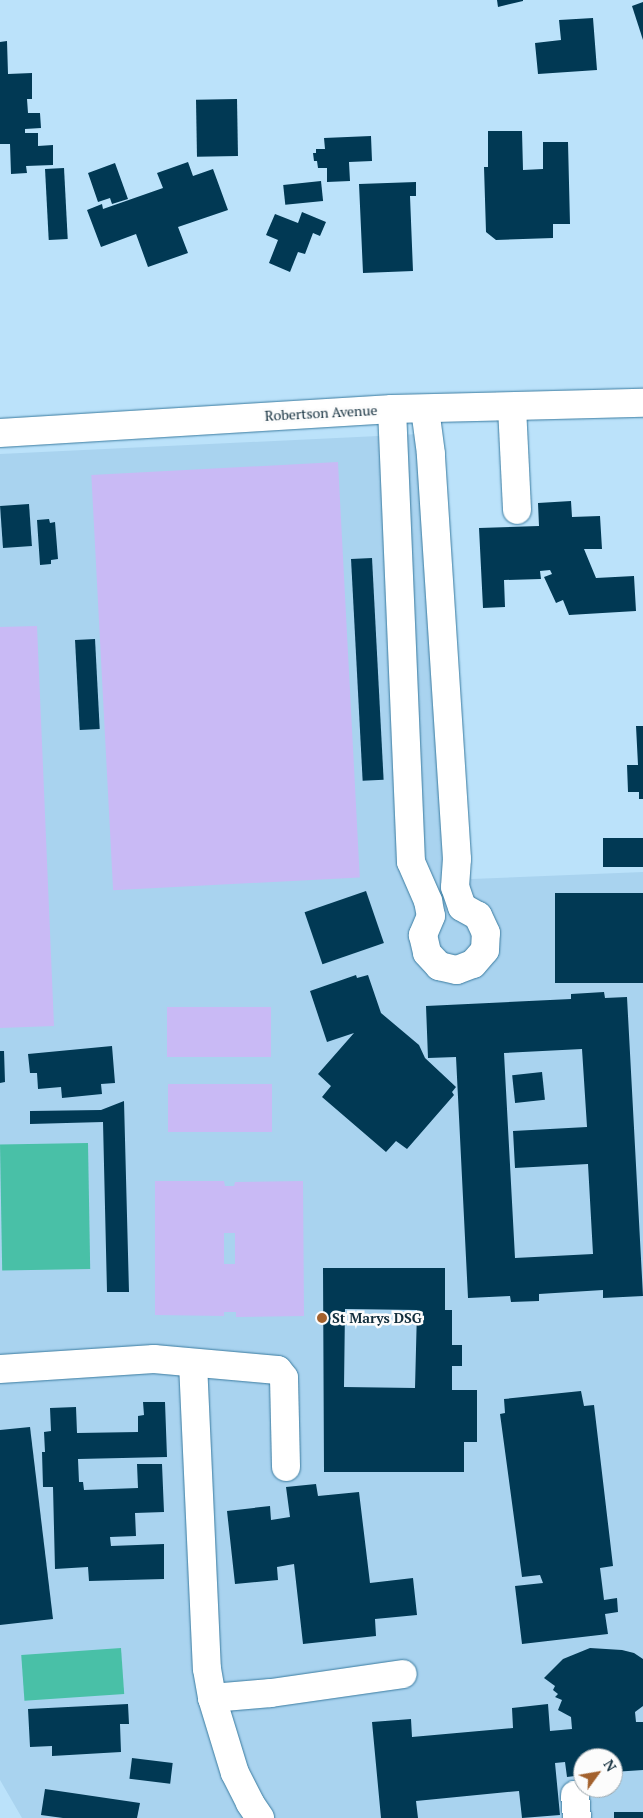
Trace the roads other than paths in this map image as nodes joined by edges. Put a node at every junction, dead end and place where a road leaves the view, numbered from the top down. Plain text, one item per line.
1 (643, 403) edge
2 (512, 407) junction
3 (392, 409) junction
4 (424, 409) junction
5 (0, 433) edge
6 (517, 510) dead end
7 (193, 1363) junction
8 (0, 1369) edge
9 (286, 1467) dead end
10 (403, 1674) dead end
11 (212, 1698) junction
12 (260, 1818) edge

1 - 2 street, Robertson Avenue
2 - 4 street, Robertson Avenue
2 - 6 street
3 - 4 street, Robertson Avenue
3 - 4 street
3 - 5 street, Robertson Avenue
7 - 8 street
7 - 9 street
7 - 11 street
10 - 11 street
11 - 12 street

